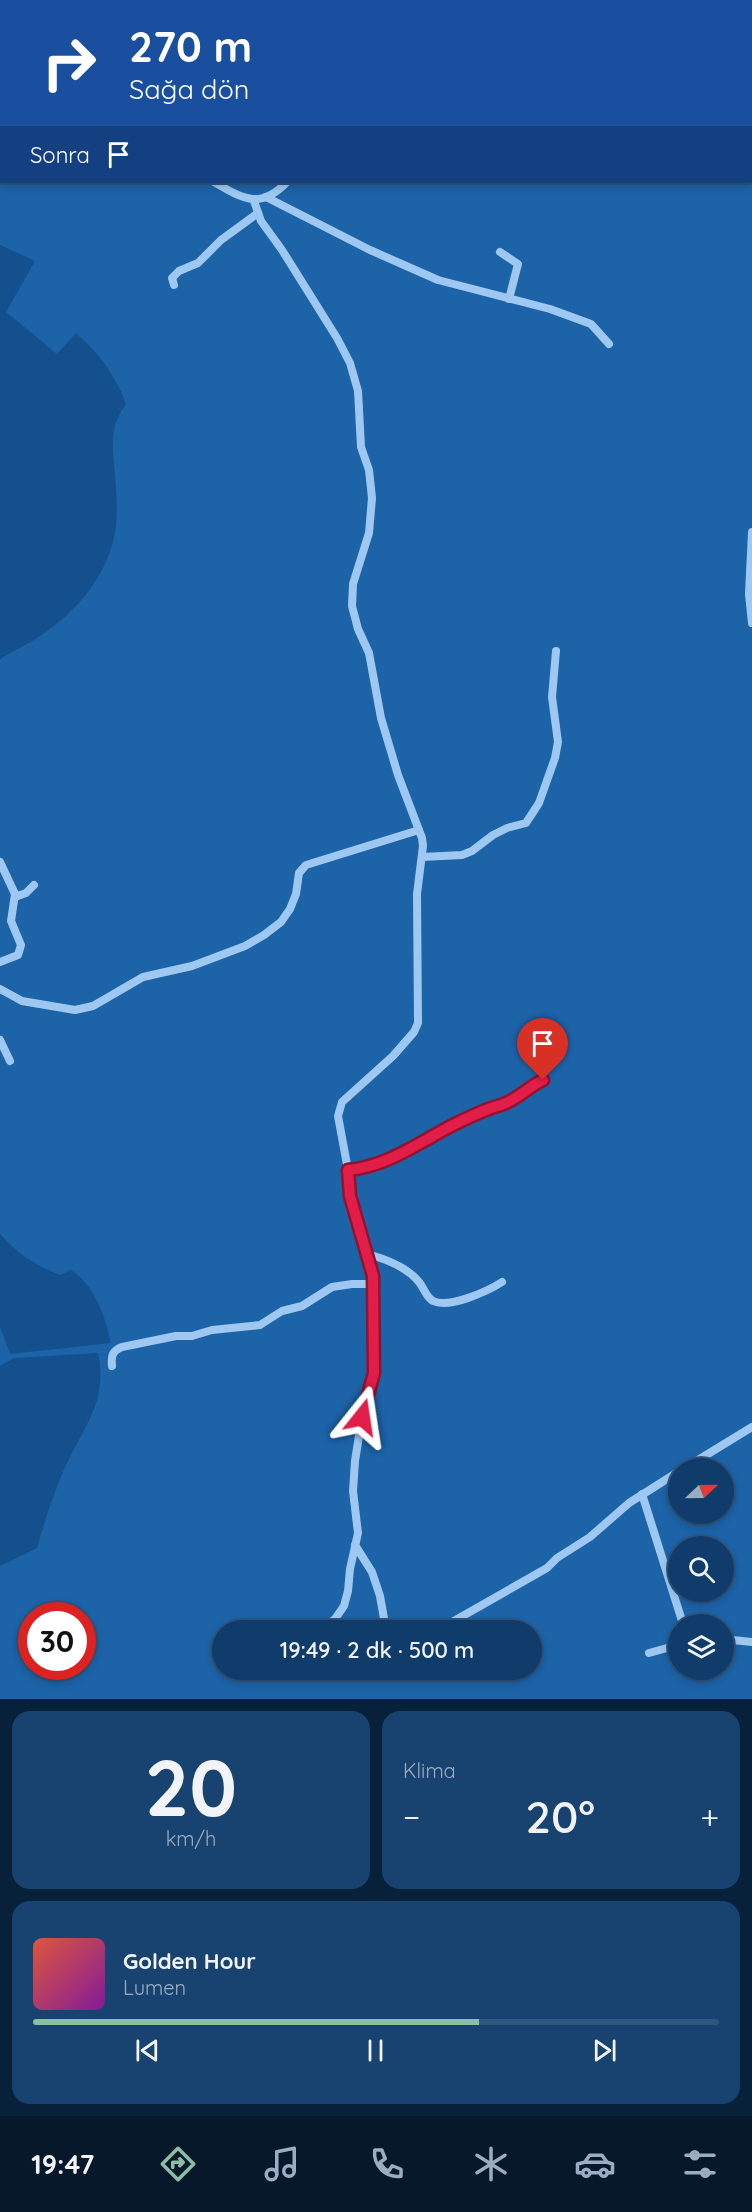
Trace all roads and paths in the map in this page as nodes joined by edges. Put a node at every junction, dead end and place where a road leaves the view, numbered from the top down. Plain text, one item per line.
1 (17, 0) edge
2 (31, 0) edge
3 (216, 183) edge
4 (286, 183) edge
5 (266, 197) junction
6 (254, 201) junction
7 (258, 213) junction
8 (501, 252) dead end
9 (174, 285) dead end
10 (509, 298) junction
11 (609, 344) dead end
12 (752, 532) edge
13 (752, 623) edge
14 (555, 651) dead end
15 (419, 831) junction
16 (422, 857) junction
17 (0, 862) edge
18 (34, 885) dead end
19 (15, 897) junction
20 (0, 962) edge
21 (0, 989) edge
22 (0, 1040) edge
23 (10, 1061) dead end
24 (543, 1080) dead end
25 (348, 1170) junction
26 (367, 1254) junction
27 (502, 1282) dead end
28 (373, 1284) junction
29 (112, 1366) dead end
30 (752, 1427) edge
31 (701, 1458) edge
32 (668, 1478) edge
33 (642, 1494) junction
34 (355, 1545) junction
35 (680, 1614) edge
36 (334, 1620) edge
37 (384, 1620) edge
38 (456, 1620) edge
39 (734, 1640) edge
40 (752, 1642) edge
41 (668, 1647) edge
42 (650, 1653) dead end

1 - 2 street
3 - 6 street
4 - 5 street
5 - 6 street
5 - 10 street
6 - 7 street
7 - 9 street
7 - 15 street
8 - 10 street
10 - 11 street
12 - 13 street
14 - 16 street
15 - 16 street
15 - 21 street
16 - 25 street
17 - 19 street
18 - 19 street
19 - 20 street
22 - 23 street
24 - 25 street
25 - 26 street
26 - 27 street
26 - 28 street
28 - 29 street
28 - 34 street
30 - 31 street
32 - 33 street
33 - 35 street
33 - 38 street
34 - 36 street
34 - 37 street
39 - 40 street
41 - 42 street

